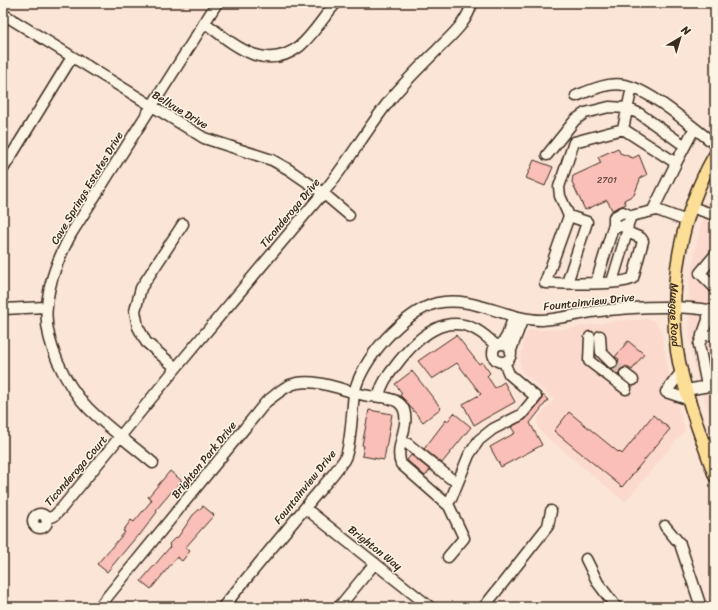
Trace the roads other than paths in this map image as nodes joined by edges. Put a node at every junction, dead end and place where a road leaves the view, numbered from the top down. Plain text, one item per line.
1 (217, 3) edge
2 (336, 3) edge
3 (472, 3) edge
4 (3, 14) edge
5 (204, 22) junction
6 (72, 57) junction
7 (632, 87) junction
8 (576, 96) dead end
9 (151, 106) junction
10 (627, 108) junction
11 (623, 129) junction
12 (694, 129) junction
13 (715, 144) edge
14 (685, 146) junction
15 (547, 154) dead end
16 (715, 155) edge
17 (676, 163) junction
18 (3, 169) edge
19 (323, 193) junction
20 (691, 206) junction
21 (653, 210) junction
22 (349, 215) dead end
23 (715, 215) edge
24 (569, 216) junction
25 (687, 221) junction
26 (183, 224) dead end
27 (629, 224) junction
28 (715, 255) edge
29 (612, 282) junction
30 (567, 283) junction
31 (596, 283) junction
32 (715, 288) edge
33 (46, 307) junction
34 (675, 307) junction
35 (3, 309) edge
36 (711, 310) edge
37 (518, 317) junction
38 (702, 335) junction
39 (715, 336) edge
40 (499, 345) junction
41 (511, 350) junction
42 (504, 362) junction
43 (612, 363) tunnel mouth
44 (176, 368) junction
45 (682, 371) junction
46 (711, 385) edge
47 (626, 389) dead end
48 (354, 392) junction
49 (688, 395) junction
50 (379, 397) junction
51 (121, 436) junction
52 (402, 441) junction
53 (710, 444) edge
54 (153, 463) dead end
55 (715, 476) edge
56 (458, 482) junction
57 (447, 504) junction
58 (305, 508) junction
59 (551, 511) dead end
60 (46, 519) dead end
61 (665, 526) dead end
62 (448, 557) dead end
63 (586, 559) dead end
64 (375, 563) junction
65 (612, 606) edge
66 (99, 607) edge
67 (223, 607) edge
68 (339, 607) edge
69 (430, 607) edge
70 (484, 607) edge
71 (701, 607) edge

1 - 5 street, Cave Springs Estates Drive
2 - 5 street
3 - 19 street, Ticonderoga Drive
4 - 6 street, Bellvue Drive
5 - 9 street, Cave Springs Estates Drive
6 - 9 street, Bellvue Drive
6 - 18 street
7 - 8 street
7 - 10 street
7 - 12 street
9 - 19 street, Bellvue Drive
9 - 33 street, Cave Springs Estates Drive
10 - 11 street
10 - 14 street
10 - 15 street
11 - 17 street
11 - 24 street
12 - 13 street
12 - 14 street
14 - 17 street
16 - 20 main road, Muegge Road
17 - 21 street
19 - 22 street, Bellvue Drive
19 - 44 street, Ticonderoga Drive
20 - 23 street
20 - 25 main road, Muegge Road
21 - 25 street
21 - 27 street
24 - 30 street
24 - 30 street
25 - 34 main road, Muegge Road
26 - 44 street
27 - 29 street
27 - 29 street
27 - 31 street
28 - 32 street
29 - 31 street
30 - 31 street
33 - 35 street
33 - 51 street, Cave Springs Estates Drive
34 - 36 street, Fountainview Drive
34 - 37 street, Fountainview Drive
34 - 45 main road, Muegge Road
36 - 38 street
37 - 40 street
37 - 41 street
37 - 48 street, Fountainview Drive
38 - 39 street
38 - 46 street
40 - 41 street
40 - 42 street
40 - 50 street
41 - 42 street
42 - 56 street
43 - 47 street
44 - 51 street, Ticonderoga Drive
45 - 49 main road, Muegge Road
45 - 49 street
46 - 49 street
48 - 50 street, Brighton Park Drive
48 - 58 street, Fountainview Drive
48 - 66 street, Brighton Park Drive
49 - 53 main road, Muegge Road
50 - 52 street, Brighton Park Drive
51 - 54 street, Cave Springs Estates Drive
51 - 60 street, Ticonderoga Court
52 - 56 street
52 - 57 street
53 - 55 main road, Muegge Road
56 - 57 street
57 - 62 street
58 - 64 street, Brighton Way
58 - 67 street, Fountainview Drive
59 - 70 street
61 - 71 street
63 - 65 street
64 - 68 street
64 - 69 street, Brighton Way

